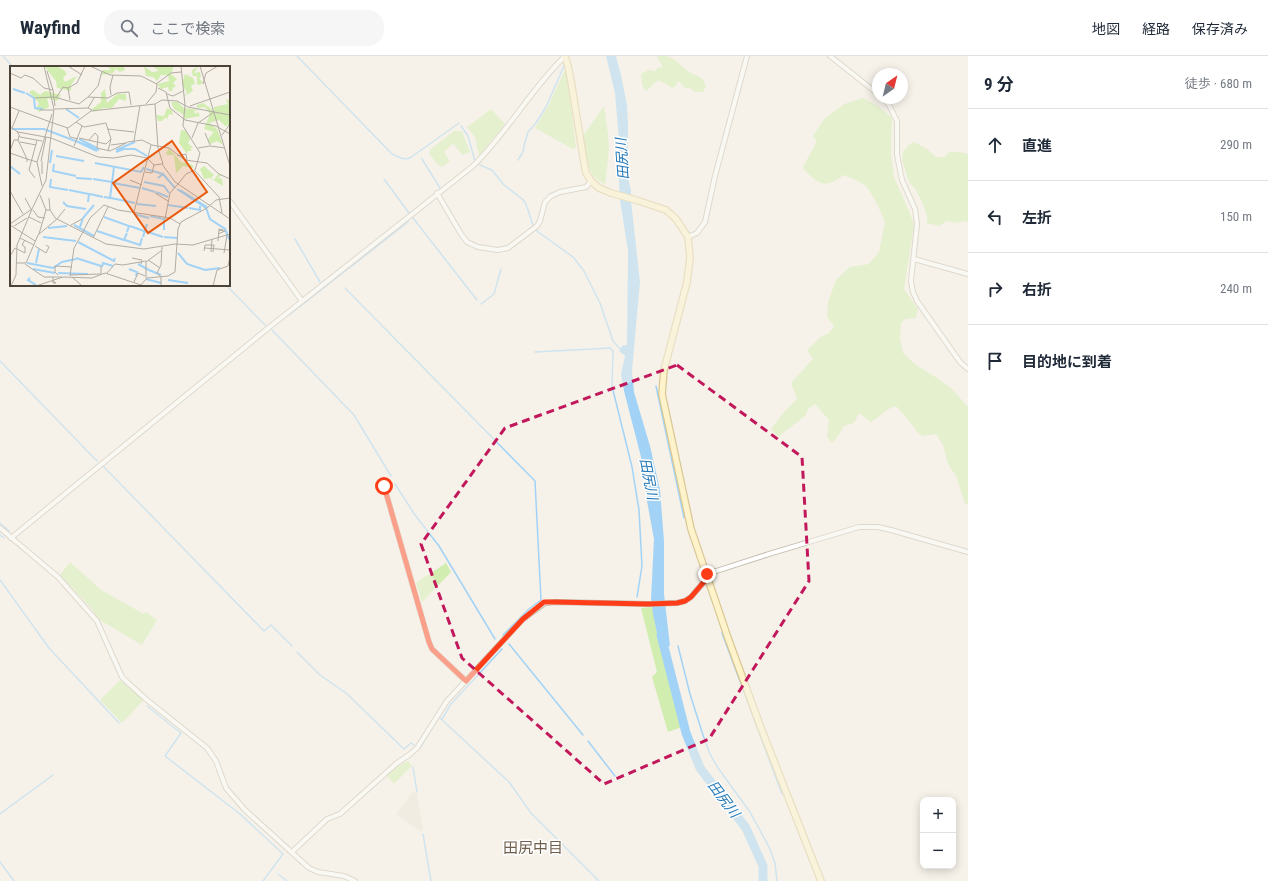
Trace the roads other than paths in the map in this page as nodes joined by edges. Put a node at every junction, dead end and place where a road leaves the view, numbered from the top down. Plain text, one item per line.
1 (565, 56) edge
2 (747, 56) edge
3 (830, 56) edge
4 (872, 89) edge
5 (888, 104) edge
6 (591, 181) junction
7 (437, 193) junction
8 (230, 201) edge
9 (688, 237) junction
10 (914, 260) junction
11 (968, 274) edge
12 (302, 301) junction
13 (968, 369) edge
14 (384, 486) dead end
15 (0, 528) edge
16 (11, 538) junction
17 (968, 552) edge
18 (708, 576) junction
19 (466, 681) junction
20 (292, 852) junction
21 (355, 881) edge
22 (822, 881) edge

1 - 6 street
1 - 7 street
2 - 9 street
3 - 4 street
5 - 10 street
6 - 7 street
6 - 9 street
7 - 12 street
8 - 12 street
9 - 18 street
10 - 11 street
10 - 13 street
12 - 16 street
14 - 19 street
15 - 16 street
16 - 20 street
17 - 18 street
18 - 19 street
18 - 22 street
19 - 20 street
20 - 21 street

